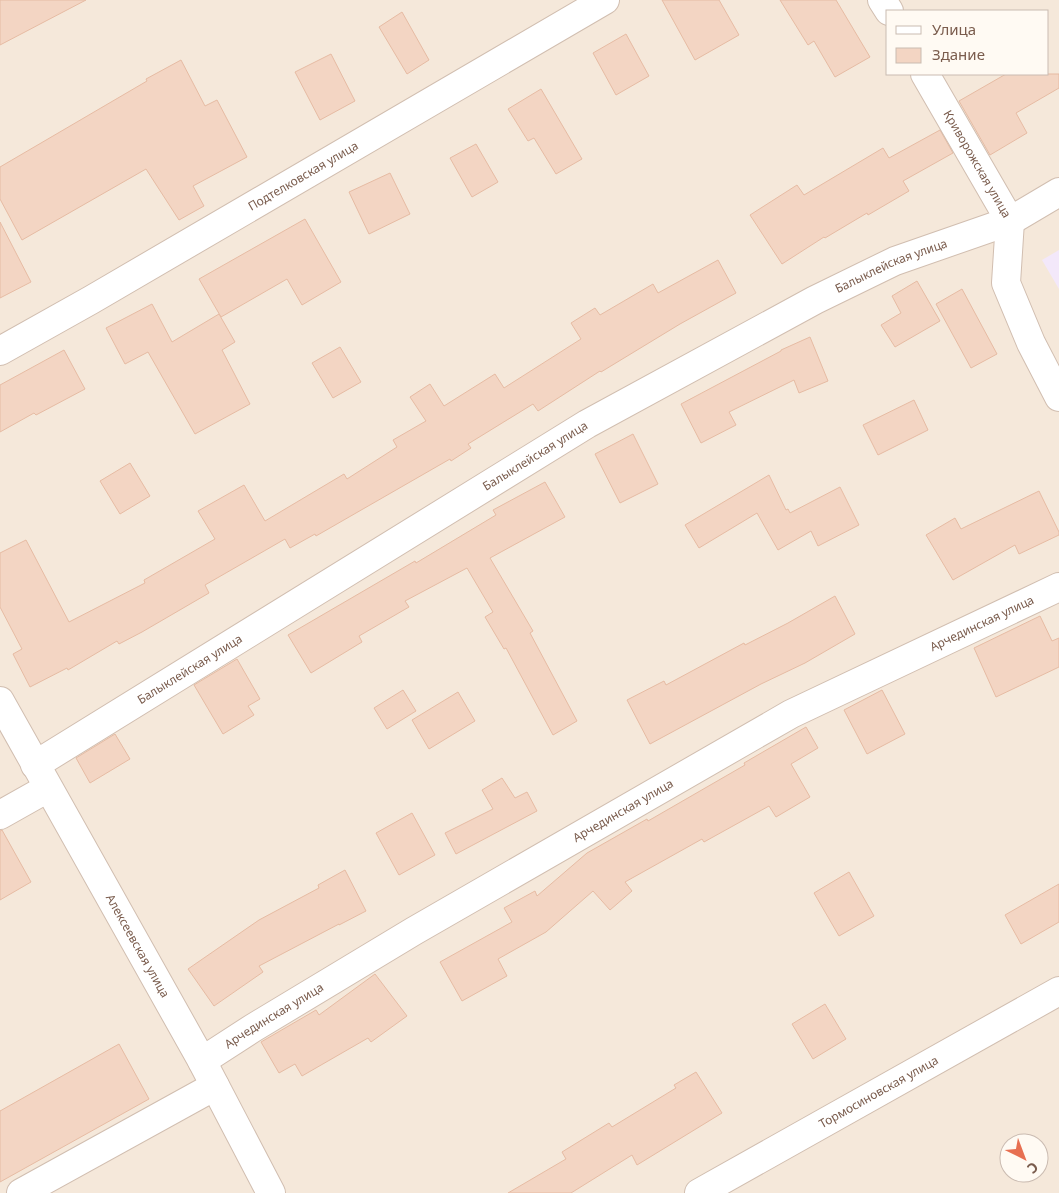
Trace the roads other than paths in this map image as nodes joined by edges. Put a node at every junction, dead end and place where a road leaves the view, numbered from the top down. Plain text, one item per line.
1 (605, 0) edge
2 (926, 75) edge
3 (1059, 192) edge
4 (1010, 221) junction
5 (0, 351) edge
6 (1059, 397) edge
7 (1059, 587) edge
8 (0, 701) edge
9 (41, 776) junction
10 (0, 814) edge
11 (1059, 991) edge
12 (202, 1061) junction
13 (215, 1086) junction
14 (21, 1193) edge
15 (270, 1193) edge
16 (699, 1193) edge

1 - 5 street, Подтелковская улица
2 - 4 street, Криворожская улица
3 - 4 street, Балыклейская улица
4 - 6 street, Криворожская улица
4 - 9 street, Балыклейская улица
7 - 12 street, Арчединская улица
8 - 9 street, Алексеевская улица
9 - 10 street, Балыклейская улица
9 - 12 street, Алексеевская улица
11 - 16 street, Тормосиновская улица
12 - 13 street, Алексеевская улица
13 - 14 street
13 - 15 street, Алексеевская улица

